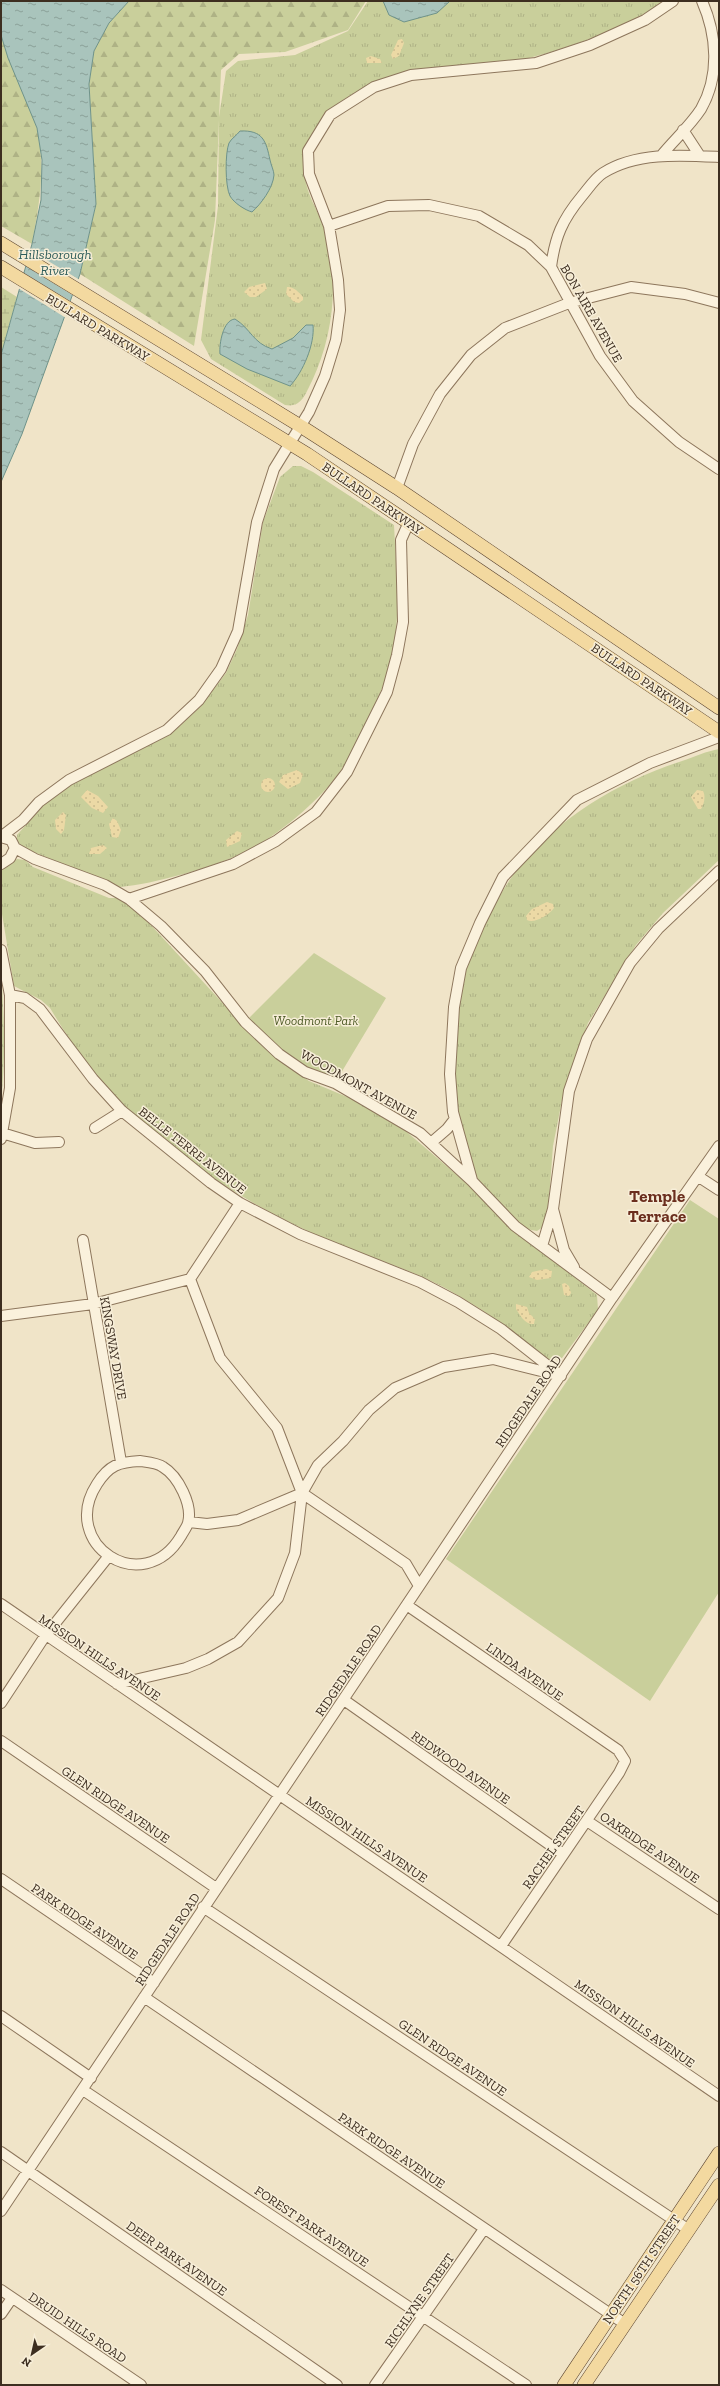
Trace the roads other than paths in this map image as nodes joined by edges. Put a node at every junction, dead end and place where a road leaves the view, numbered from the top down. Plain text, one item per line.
1 (673, 1) edge
2 (702, 1) edge
3 (683, 130) junction
4 (661, 156) junction
5 (700, 156) junction
6 (719, 157) edge
7 (329, 226) junction
8 (1, 243) edge
9 (1, 267) edge
10 (551, 268) junction
11 (569, 303) junction
12 (719, 303) edge
13 (302, 427) junction
14 (290, 444) junction
15 (719, 469) edge
16 (397, 488) junction
17 (409, 522) junction
18 (719, 708) edge
19 (719, 732) edge
20 (719, 737) edge
21 (23, 820) junction
22 (1, 836) edge
23 (13, 844) junction
24 (34, 859) junction
25 (4, 863) edge
26 (719, 871) edge
27 (129, 899) junction
28 (1, 950) edge
29 (10, 995) junction
30 (122, 1111) junction
31 (454, 1120) junction
32 (96, 1128) dead end
33 (2, 1136) edge
34 (59, 1142) dead end
35 (432, 1142) junction
36 (719, 1146) edge
37 (699, 1176) junction
38 (472, 1180) junction
39 (719, 1190) edge
40 (240, 1203) junction
41 (553, 1209) junction
42 (83, 1240) dead end
43 (542, 1246) junction
44 (578, 1272) junction
45 (190, 1280) junction
46 (612, 1298) junction
47 (93, 1304) junction
48 (1, 1316) edge
49 (561, 1376) junction
50 (121, 1462) junction
51 (302, 1493) junction
52 (189, 1522) junction
53 (108, 1557) junction
54 (419, 1586) junction
55 (1, 1604) edge
56 (408, 1606) junction
57 (45, 1636) junction
58 (117, 1684) junction
59 (344, 1700) junction
60 (1, 1703) edge
61 (1, 1741) edge
62 (625, 1761) joint
63 (278, 1794) junction
64 (587, 1821) junction
65 (563, 1854) junction
66 (1, 1879) edge
67 (216, 1888) junction
68 (203, 1907) junction
69 (719, 1909) edge
70 (501, 1946) junction
71 (154, 1983) junction
72 (144, 1997) junction
73 (1, 2016) edge
74 (91, 2078) junction
75 (83, 2090) junction
76 (719, 2096) edge
77 (1, 2152) edge
78 (719, 2153) edge
79 (28, 2171) junction
80 (719, 2185) edge
81 (1, 2211) edge
82 (675, 2220) junction
83 (484, 2229) junction
84 (689, 2230) junction
85 (1, 2290) edge
86 (12, 2298) junction
87 (1, 2314) edge
88 (611, 2315) junction
89 (424, 2316) junction
90 (625, 2324) junction
91 (141, 2385) edge
92 (337, 2385) edge
93 (375, 2385) edge
94 (526, 2385) edge
95 (564, 2385) edge
96 (584, 2385) edge

1 - 7 street
2 - 3 street
3 - 4 street
3 - 5 street
4 - 5 street
4 - 10 street
5 - 6 street
7 - 10 street, BON AIRE AVENUE
7 - 13 street
8 - 13 main road, BULLARD PARKWAY
9 - 14 main road, BULLARD PARKWAY
10 - 11 street, BON AIRE AVENUE
11 - 12 street
11 - 15 street, BON AIRE AVENUE
11 - 16 street
13 - 14 street
13 - 16 main road, BULLARD PARKWAY
14 - 17 main road, BULLARD PARKWAY
14 - 21 street
16 - 18 main road, BULLARD PARKWAY
17 - 19 main road, BULLARD PARKWAY
17 - 27 street
20 - 31 street
21 - 22 street
21 - 23 street
22 - 23 street, WOODMONT AVENUE
23 - 24 street, WOODMONT AVENUE
23 - 25 street
24 - 25 street, WOODMONT AVENUE
24 - 27 street, WOODMONT AVENUE
26 - 41 street
27 - 35 street, WOODMONT AVENUE
28 - 29 street
29 - 30 street, BELLE TERRE AVENUE
29 - 33 street
30 - 32 street
30 - 40 street, BELLE TERRE AVENUE
31 - 35 street
31 - 38 street
33 - 34 street
35 - 38 street, WOODMONT AVENUE
36 - 37 street, RIDGEDALE ROAD
37 - 39 street
37 - 46 street, RIDGEDALE ROAD
38 - 43 street, WOODMONT AVENUE
40 - 45 street
40 - 49 street, BELLE TERRE AVENUE
41 - 43 street
41 - 44 street
42 - 47 street, KINGSWAY DRIVE
43 - 44 street, WOODMONT AVENUE
44 - 46 street, WOODMONT AVENUE
45 - 47 street
45 - 51 street
46 - 49 street, RIDGEDALE ROAD
47 - 48 street
47 - 50 street, KINGSWAY DRIVE
49 - 51 street
49 - 54 street, RIDGEDALE ROAD
50 - 52 street
50 - 53 street
51 - 52 street
51 - 54 street
51 - 58 street
52 - 53 street
53 - 57 street
54 - 56 street, RIDGEDALE ROAD
55 - 57 street, MISSION HILLS AVENUE
56 - 59 street, RIDGEDALE ROAD
56 - 62 street, LINDA AVENUE
57 - 58 street, MISSION HILLS AVENUE
57 - 60 street
58 - 63 street, MISSION HILLS AVENUE
59 - 63 street, RIDGEDALE ROAD
59 - 65 street, REDWOOD AVENUE
61 - 67 street, GLEN RIDGE AVENUE
62 - 64 street, RACHEL STREET
63 - 67 street, RIDGEDALE ROAD
63 - 70 street, MISSION HILLS AVENUE
64 - 65 street, RACHEL STREET
64 - 69 street, OAKRIDGE AVENUE
65 - 70 street, RACHEL STREET
66 - 71 street, PARK RIDGE AVENUE
67 - 68 street, RIDGEDALE ROAD
68 - 71 street, RIDGEDALE ROAD
68 - 82 street, GLEN RIDGE AVENUE
70 - 76 street, MISSION HILLS AVENUE
71 - 72 street, RIDGEDALE ROAD
72 - 74 street, RIDGEDALE ROAD
72 - 83 street, PARK RIDGE AVENUE
73 - 74 street
74 - 75 street, RIDGEDALE ROAD
75 - 79 street, RIDGEDALE ROAD
75 - 89 street, FOREST PARK AVENUE
77 - 79 street, DEER PARK AVENUE
78 - 82 main road, NORTH 56TH STREET
79 - 81 street, RIDGEDALE ROAD
79 - 92 street, DEER PARK AVENUE
80 - 84 main road, NORTH 56TH STREET
82 - 84 street, GLEN RIDGE AVENUE
82 - 88 main road, NORTH 56TH STREET
83 - 88 street, PARK RIDGE AVENUE
83 - 89 street, RICHLYNE STREET
84 - 90 main road, NORTH 56TH STREET
85 - 86 street, DRUID HILLS ROAD
86 - 87 street
86 - 91 street, DRUID HILLS ROAD
88 - 90 street, PARK RIDGE AVENUE
88 - 95 main road, NORTH 56TH STREET
89 - 93 street, RICHLYNE STREET
89 - 94 street, FOREST PARK AVENUE
90 - 96 main road, NORTH 56TH STREET

